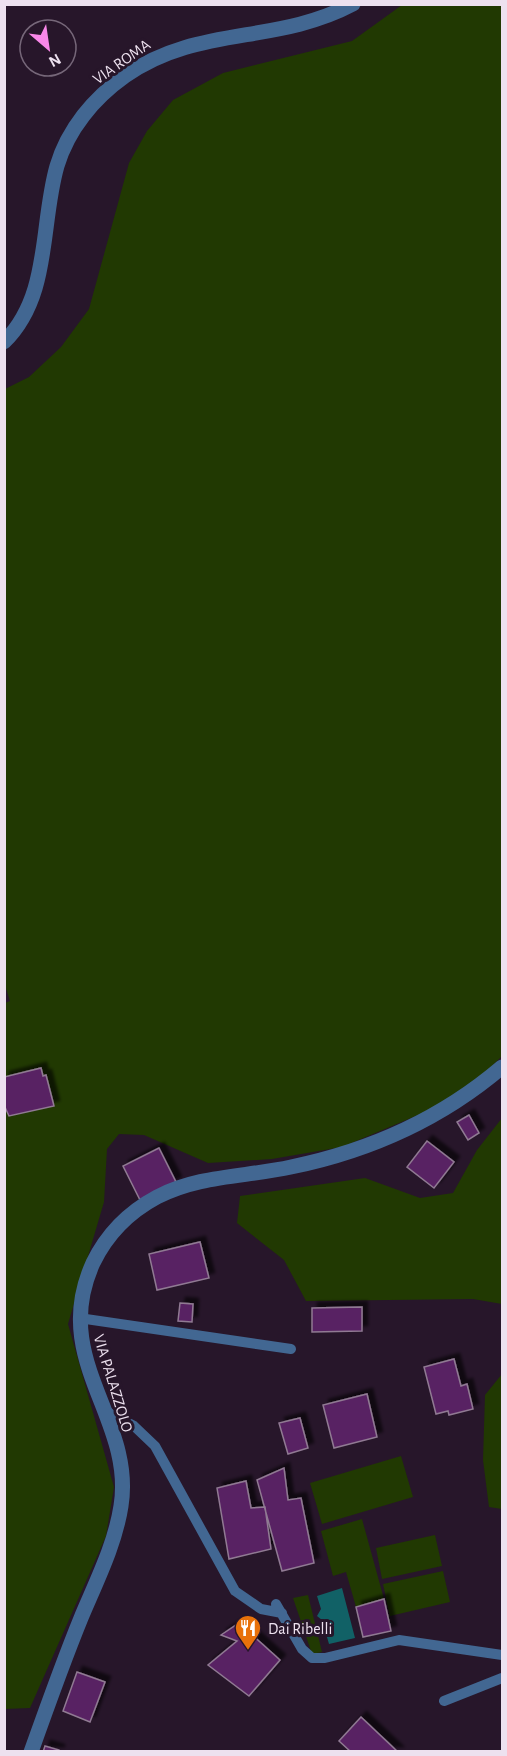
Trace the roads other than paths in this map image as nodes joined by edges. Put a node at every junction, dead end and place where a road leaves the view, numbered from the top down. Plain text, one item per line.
1 (353, 4) edge
2 (4, 342) edge
3 (502, 1067) edge
4 (79, 1318) junction
5 (291, 1349) dead end
6 (102, 1408) junction
7 (502, 1655) edge
8 (502, 1678) edge
9 (444, 1701) dead end
10 (31, 1752) edge

1 - 2 street, VIA ROMA
3 - 4 street, VIA PALAZZOLO
4 - 5 lane
4 - 6 street, VIA PALAZZOLO
6 - 7 lane
6 - 10 street, VIA PALAZZOLO
8 - 9 lane

